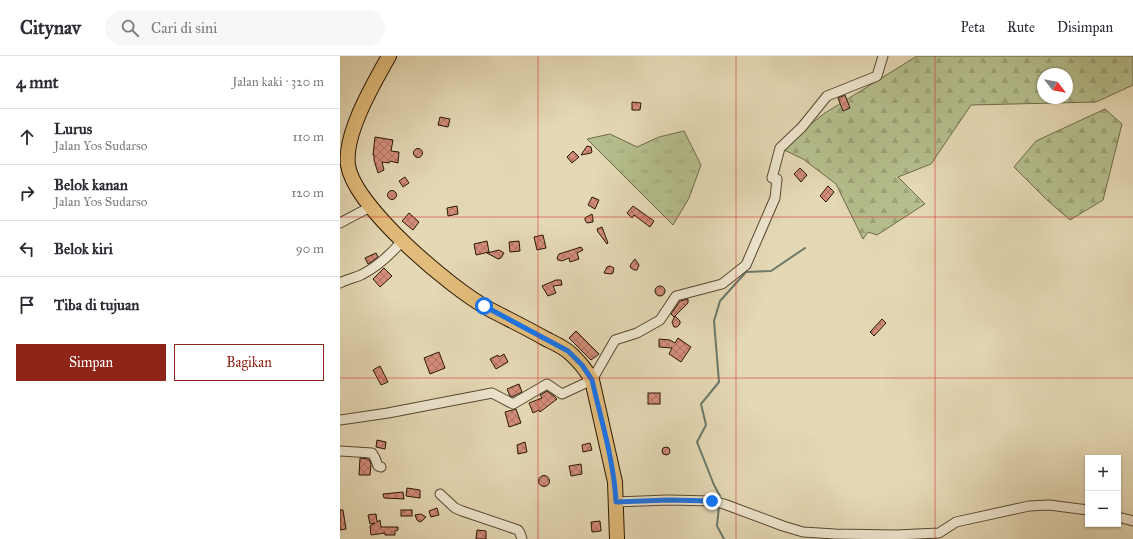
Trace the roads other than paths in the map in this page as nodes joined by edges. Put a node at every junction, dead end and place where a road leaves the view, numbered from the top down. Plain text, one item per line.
1 (390, 56) edge
2 (883, 56) edge
3 (370, 207) junction
4 (340, 223) edge
5 (402, 241) junction
6 (340, 282) edge
7 (592, 380) junction
8 (340, 420) edge
9 (340, 451) edge
10 (381, 467) dead end
11 (440, 494) dead end
12 (616, 502) junction
13 (1085, 510) edge
14 (1121, 518) edge
15 (1133, 521) edge
16 (522, 539) edge
17 (617, 539) edge

1 - 3 main road
2 - 7 street
3 - 4 street
3 - 5 main road
5 - 6 street
5 - 7 main road
7 - 8 street
7 - 12 main road
9 - 10 street
11 - 16 street
12 - 13 street
12 - 17 main road
14 - 15 street

